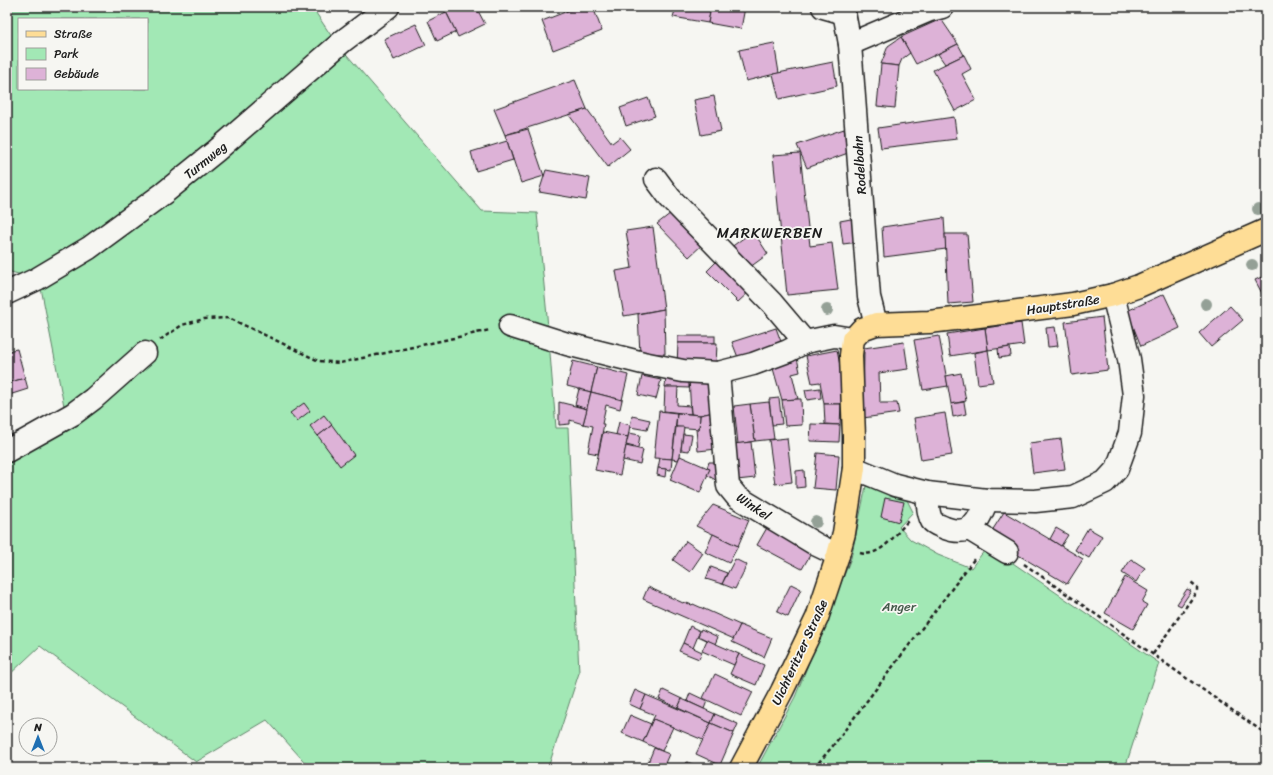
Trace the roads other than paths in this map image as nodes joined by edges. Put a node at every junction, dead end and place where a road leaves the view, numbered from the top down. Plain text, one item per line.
1 (388, 7) edge
2 (823, 7) edge
3 (942, 7) edge
4 (844, 10) edge
5 (850, 44) junction
6 (656, 179) dead end
7 (1266, 230) edge
8 (7, 293) edge
9 (1113, 296) junction
10 (876, 324) junction
11 (510, 326) road end
12 (853, 340) junction
13 (806, 342) junction
14 (145, 353) road end
15 (718, 373) junction
16 (7, 451) edge
17 (854, 468) junction
18 (927, 493) junction
19 (987, 500) junction
20 (969, 529) junction
21 (1007, 552) road end
22 (838, 555) junction
23 (741, 768) edge

1 - 8 street, Turmweg
2 - 4 street
3 - 5 street
4 - 5 street, Rodelbahn
5 - 10 street, Rodelbahn
6 - 13 street
7 - 9 main road, Hauptstraße
9 - 10 main road, Hauptstraße
9 - 19 street
10 - 12 main road, Hauptstraße
11 - 15 street
12 - 13 street
12 - 17 main road, Uichteritzer Straße
13 - 15 street
14 - 16 street
15 - 22 street, Winkel
17 - 18 street
17 - 22 main road, Uichteritzer Straße
18 - 19 street
18 - 20 street
19 - 20 street
20 - 21 street
22 - 23 main road, Uichteritzer Straße

